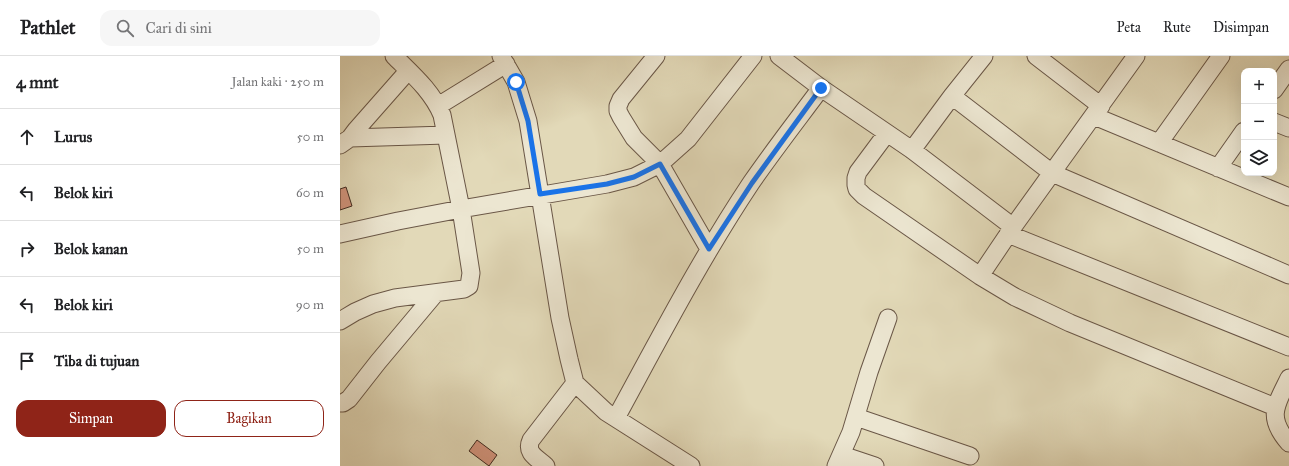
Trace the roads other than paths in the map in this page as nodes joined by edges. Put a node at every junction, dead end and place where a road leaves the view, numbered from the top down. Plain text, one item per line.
1 (394, 56) edge
2 (656, 56) edge
3 (753, 56) edge
4 (779, 56) edge
5 (984, 56) edge
6 (1136, 56) edge
7 (1221, 56) edge
8 (1041, 57) edge
9 (504, 60) edge
10 (1289, 69) edge
11 (408, 71) junction
12 (1277, 86) edge
13 (821, 88) junction
14 (952, 96) junction
15 (438, 106) junction
16 (1098, 111) junction
17 (1277, 123) edge
18 (1289, 128) edge
19 (887, 133) junction
20 (446, 135) junction
21 (1241, 135) edge
22 (345, 141) edge
23 (1159, 143) junction
24 (912, 150) junction
25 (660, 164) junction
26 (1218, 168) junction
27 (1052, 173) junction
28 (540, 194) junction
29 (1289, 197) edge
30 (461, 209) junction
31 (1010, 230) junction
32 (340, 234) edge
33 (709, 249) junction
34 (1289, 275) edge
35 (980, 276) junction
36 (435, 294) junction
37 (888, 318) dead end
38 (340, 321) edge
39 (1289, 347) edge
40 (1289, 378) edge
41 (575, 383) junction
42 (340, 403) edge
43 (1275, 407) junction
44 (856, 417) junction
45 (616, 418) junction
46 (1289, 443) edge
47 (970, 456) dead end
48 (839, 460) edge
49 (546, 466) edge
50 (691, 466) edge
51 (875, 466) edge

1 - 11 street
2 - 25 street
3 - 25 street
4 - 13 street
5 - 14 street
6 - 16 street
7 - 23 street
8 - 16 street
9 - 15 street
9 - 28 street
10 - 12 street
11 - 15 street
11 - 22 street
13 - 19 street
13 - 33 street
14 - 24 street
14 - 27 street
15 - 20 street
16 - 23 street
16 - 27 street
17 - 18 street
19 - 24 street
19 - 35 street
20 - 22 street
20 - 30 street
21 - 26 street
23 - 26 street
24 - 31 street
25 - 28 street
25 - 33 street
26 - 29 street
27 - 31 street
27 - 34 street
28 - 30 street
28 - 41 street
30 - 32 street
30 - 36 street
31 - 35 street
31 - 39 street
33 - 45 street
35 - 43 street
36 - 38 street
36 - 42 street
37 - 44 street
40 - 43 street
41 - 45 street
41 - 49 street
43 - 46 street
44 - 47 street
44 - 48 street
45 - 50 street
48 - 51 street

